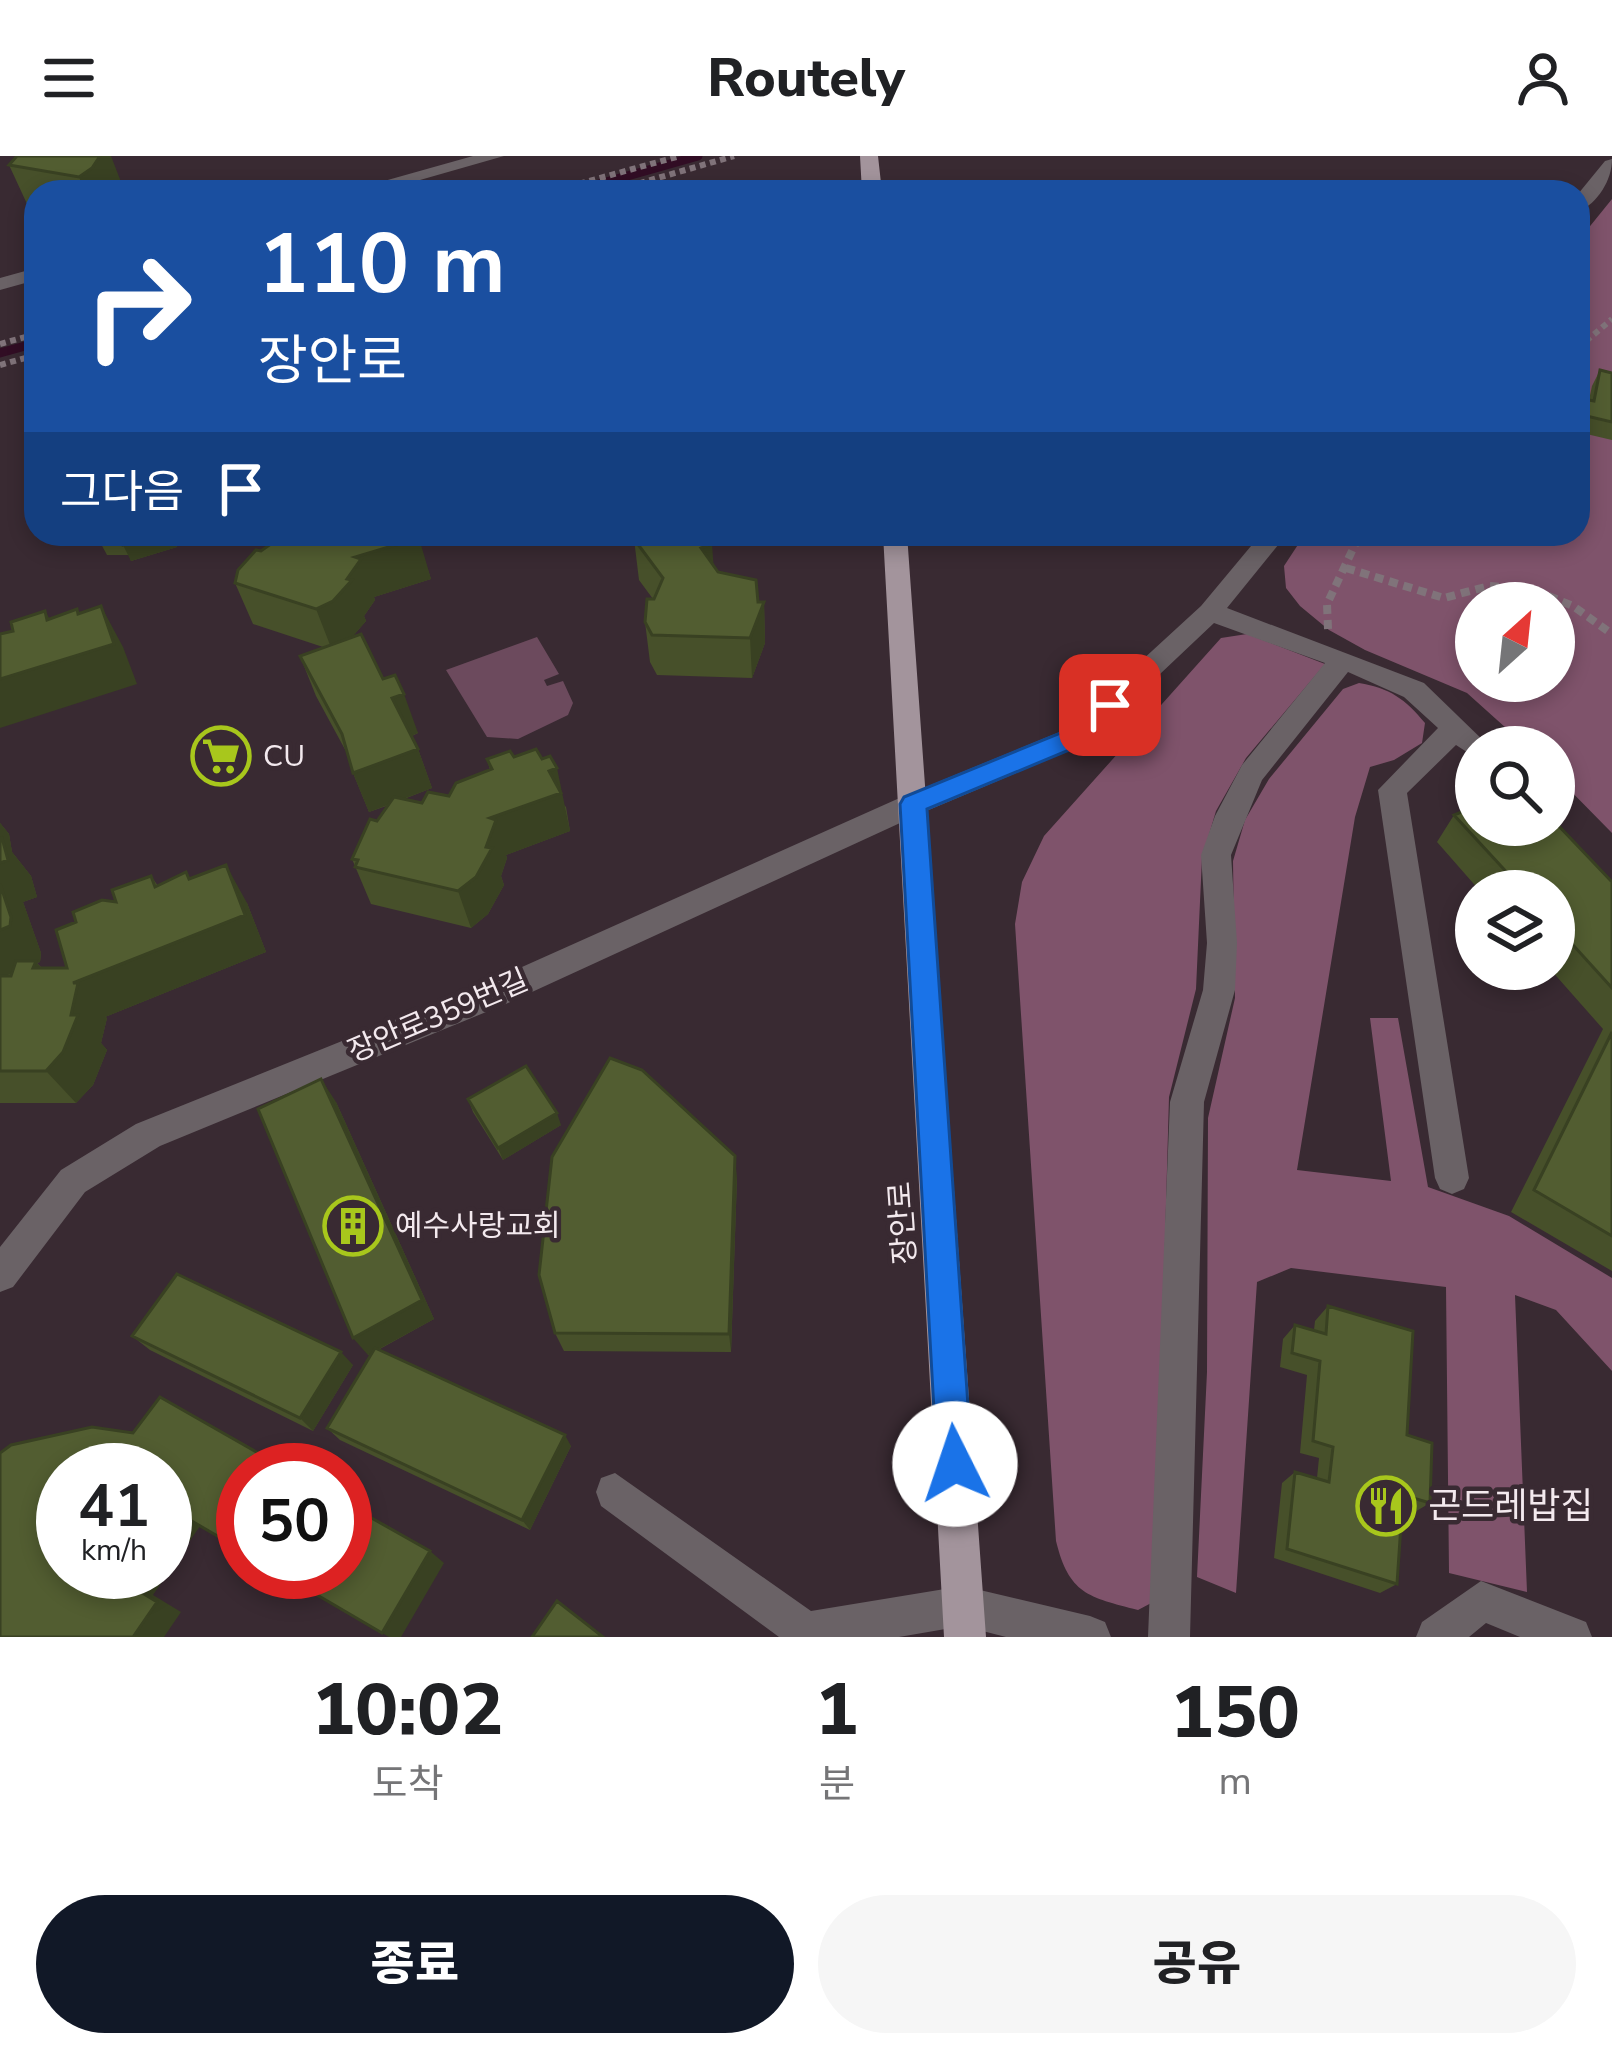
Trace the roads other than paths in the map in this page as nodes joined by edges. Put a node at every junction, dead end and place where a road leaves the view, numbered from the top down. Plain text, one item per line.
1 (495, 156) edge
2 (1612, 165) edge
3 (402, 180) edge
4 (1590, 192) edge
5 (896, 546) edge
6 (1265, 546) edge
7 (1210, 612) junction
8 (1336, 645) junction
9 (1455, 726) edge
10 (1455, 745) edge
11 (914, 804) junction
12 (1452, 1178) dead end
13 (0, 1275) edge
14 (614, 1492) dead end
15 (964, 1621) edge
16 (805, 1635) edge
17 (1090, 1637) edge
18 (1168, 1637) edge
19 (1437, 1637) edge
20 (1571, 1637) edge

1 - 3 street
2 - 4 street
5 - 11 main road, 장안로
6 - 7 street
7 - 8 street
7 - 11 street
8 - 9 street
8 - 18 street
10 - 12 street
11 - 13 street, 장안로359번길
11 - 15 main road, 장안로
14 - 16 street
15 - 16 street
15 - 17 street
19 - 20 street

